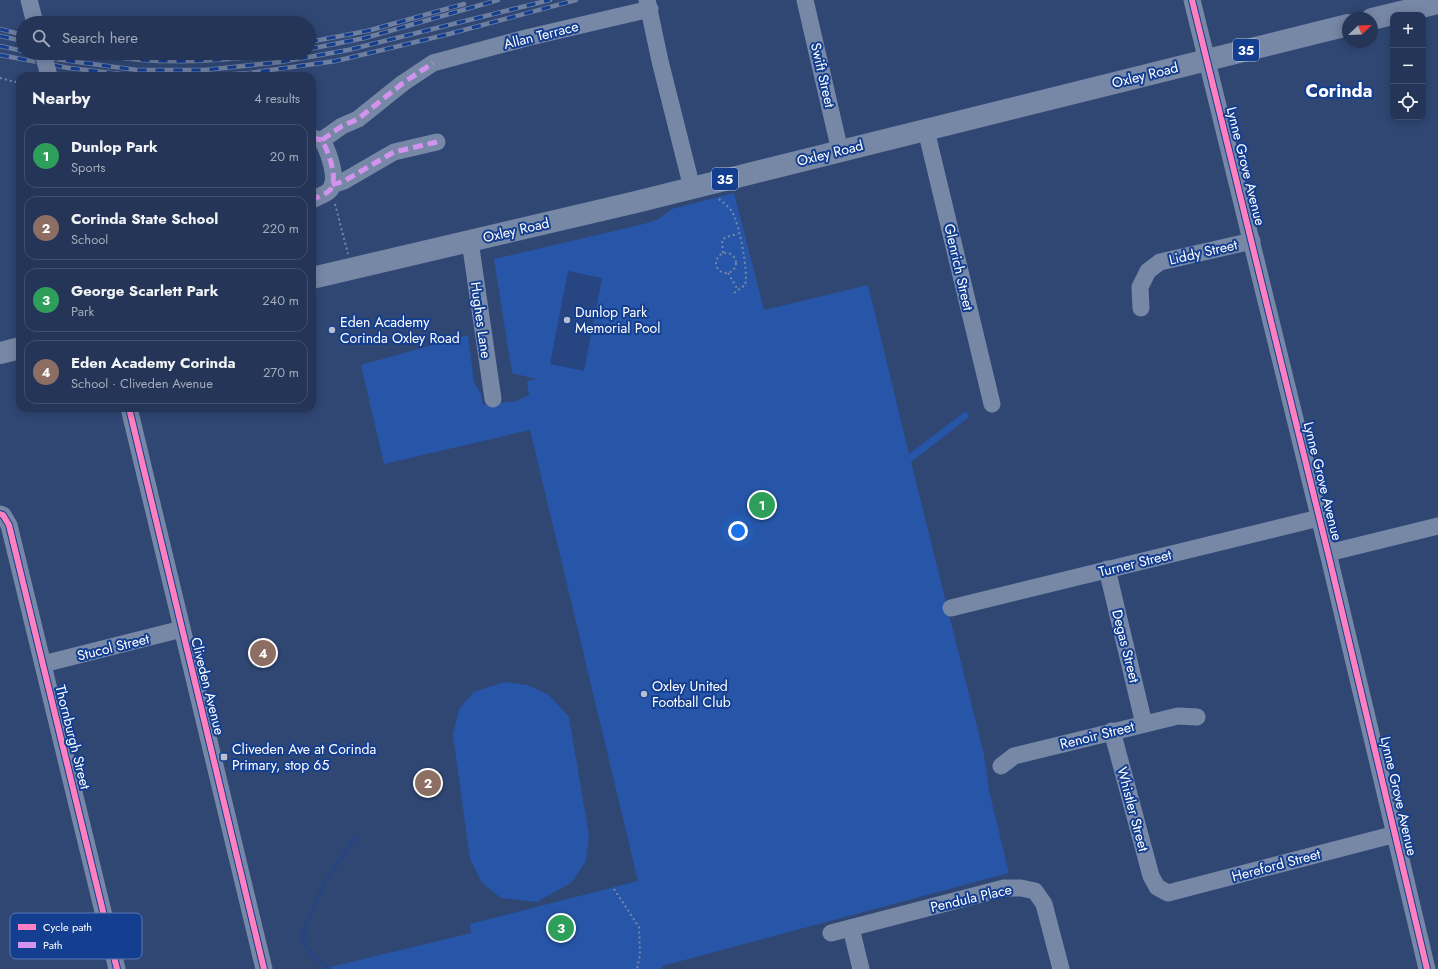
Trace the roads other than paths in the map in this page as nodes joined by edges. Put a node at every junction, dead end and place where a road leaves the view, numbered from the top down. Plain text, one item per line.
1 (30, 0) edge
2 (805, 0) edge
3 (1192, 0) edge
4 (1438, 3) edge
5 (648, 5) edge
6 (33, 16) edge
7 (1378, 18) edge
8 (1342, 26) edge
9 (1208, 59) junction
10 (45, 60) edge
11 (48, 72) edge
12 (926, 130) junction
13 (317, 139) edge
14 (437, 142) dead end
15 (840, 150) junction
16 (330, 188) junction
17 (692, 188) junction
18 (316, 197) edge
19 (470, 240) junction
20 (1252, 241) junction
21 (316, 277) edge
22 (1141, 308) dead end
23 (16, 349) edge
24 (0, 353) edge
25 (493, 399) dead end
26 (992, 404) dead end
27 (130, 412) edge
28 (0, 514) edge
29 (1319, 518) junction
30 (1438, 526) edge
31 (1328, 553) junction
32 (1107, 569) junction
33 (951, 608) dead end
34 (182, 629) junction
35 (43, 664) junction
36 (1197, 717) dead end
37 (1144, 724) junction
38 (1112, 731) junction
39 (1001, 766) dead end
40 (1396, 834) junction
41 (1157, 887) joint
42 (103, 913) edge
43 (851, 928) junction
44 (831, 933) dead end
45 (115, 959) edge
46 (117, 969) edge
47 (264, 969) edge
48 (861, 969) edge
49 (1060, 969) edge
50 (1427, 969) edge

1 - 6 street
2 - 15 street, Swift Street
3 - 9 street, Lynne Grove Avenue
4 - 7 main road
5 - 13 street, Allan Terrace
5 - 17 street, Allan Terrace
8 - 9 main road, Oxley Road / 35
9 - 12 main road, Oxley Road / 35
9 - 20 street, Lynne Grove Avenue
10 - 11 street, bridge
12 - 15 main road, Oxley Road / 35
12 - 26 street, Glenrich Street
13 - 16 street
14 - 16 street
15 - 17 main road, Oxley Road / 35
16 - 18 street
17 - 19 main road, Oxley Road / 35
19 - 21 main road, Oxley Road / 35
19 - 25 street, Hughes Lane
20 - 22 street, Liddy Street
20 - 29 street, Lynne Grove Avenue
23 - 24 main road
27 - 34 street, Cliveden Avenue
28 - 35 street, Thornburgh Street
29 - 31 street, Lynne Grove Avenue
29 - 32 street, Turner Street
30 - 31 street
31 - 40 street, Lynne Grove Avenue
32 - 33 street, Turner Street
32 - 37 street, Degas Street
34 - 35 street, Stucol Street
34 - 47 street, Cliveden Avenue
35 - 42 street, Thornburgh Street
36 - 37 street, Renoir Street
37 - 38 street, Renoir Street
38 - 39 street, Renoir Street
38 - 41 street, Whistler Street
40 - 41 street, Hereford Street
40 - 50 street, Lynne Grove Avenue
43 - 44 street, Pendula Place
43 - 48 street
43 - 49 street, Pendula Place
45 - 46 street, Thornburgh Street

